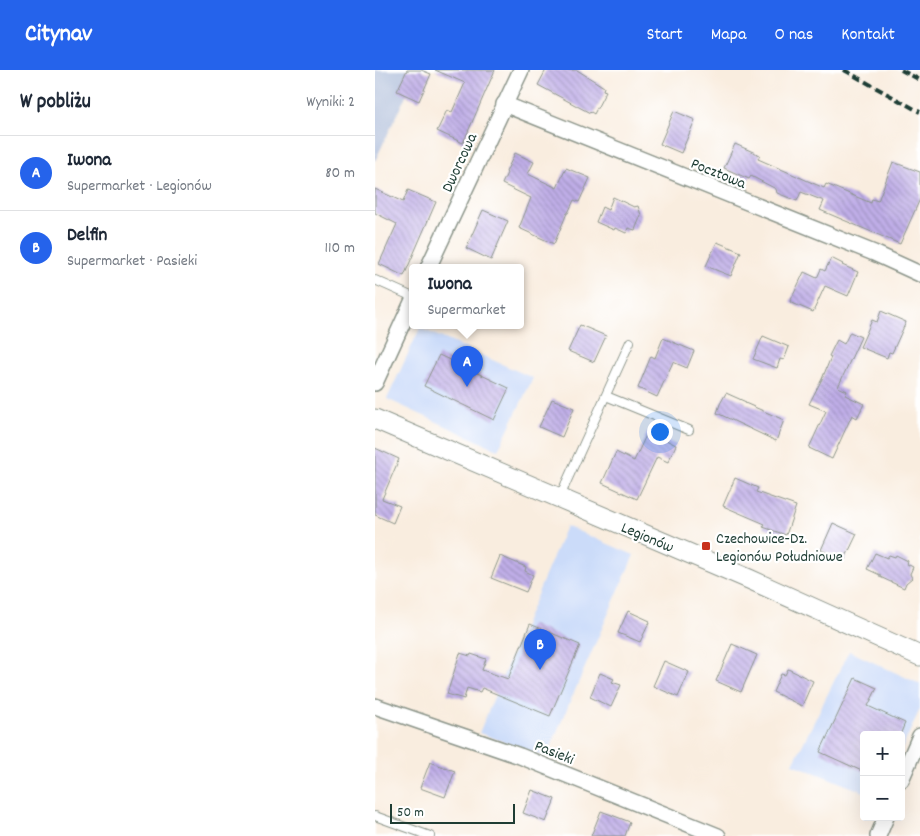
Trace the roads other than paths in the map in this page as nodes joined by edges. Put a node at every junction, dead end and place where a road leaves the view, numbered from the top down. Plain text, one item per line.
1 (521, 70) edge
2 (505, 104) junction
3 (430, 264) edge
4 (920, 274) edge
5 (375, 280) edge
6 (409, 296) edge
7 (409, 307) edge
8 (630, 342) dead end
9 (375, 382) edge
10 (606, 396) junction
11 (375, 419) edge
12 (689, 430) dead end
13 (560, 499) junction
14 (920, 656) edge
15 (375, 706) edge
16 (920, 736) edge
17 (903, 776) edge
18 (375, 816) edge
19 (884, 821) edge
20 (429, 836) edge
21 (719, 836) edge
22 (878, 836) edge

1 - 2 street, Dworcowa
2 - 3 street, Dworcowa
2 - 4 street, Pocztowa
5 - 6 lane
7 - 9 street
8 - 10 lane
10 - 12 lane
10 - 13 lane
11 - 13 street, Legionów
13 - 14 street, Legionów
15 - 21 street, Pasieki
16 - 17 street
18 - 20 lane
19 - 22 street

